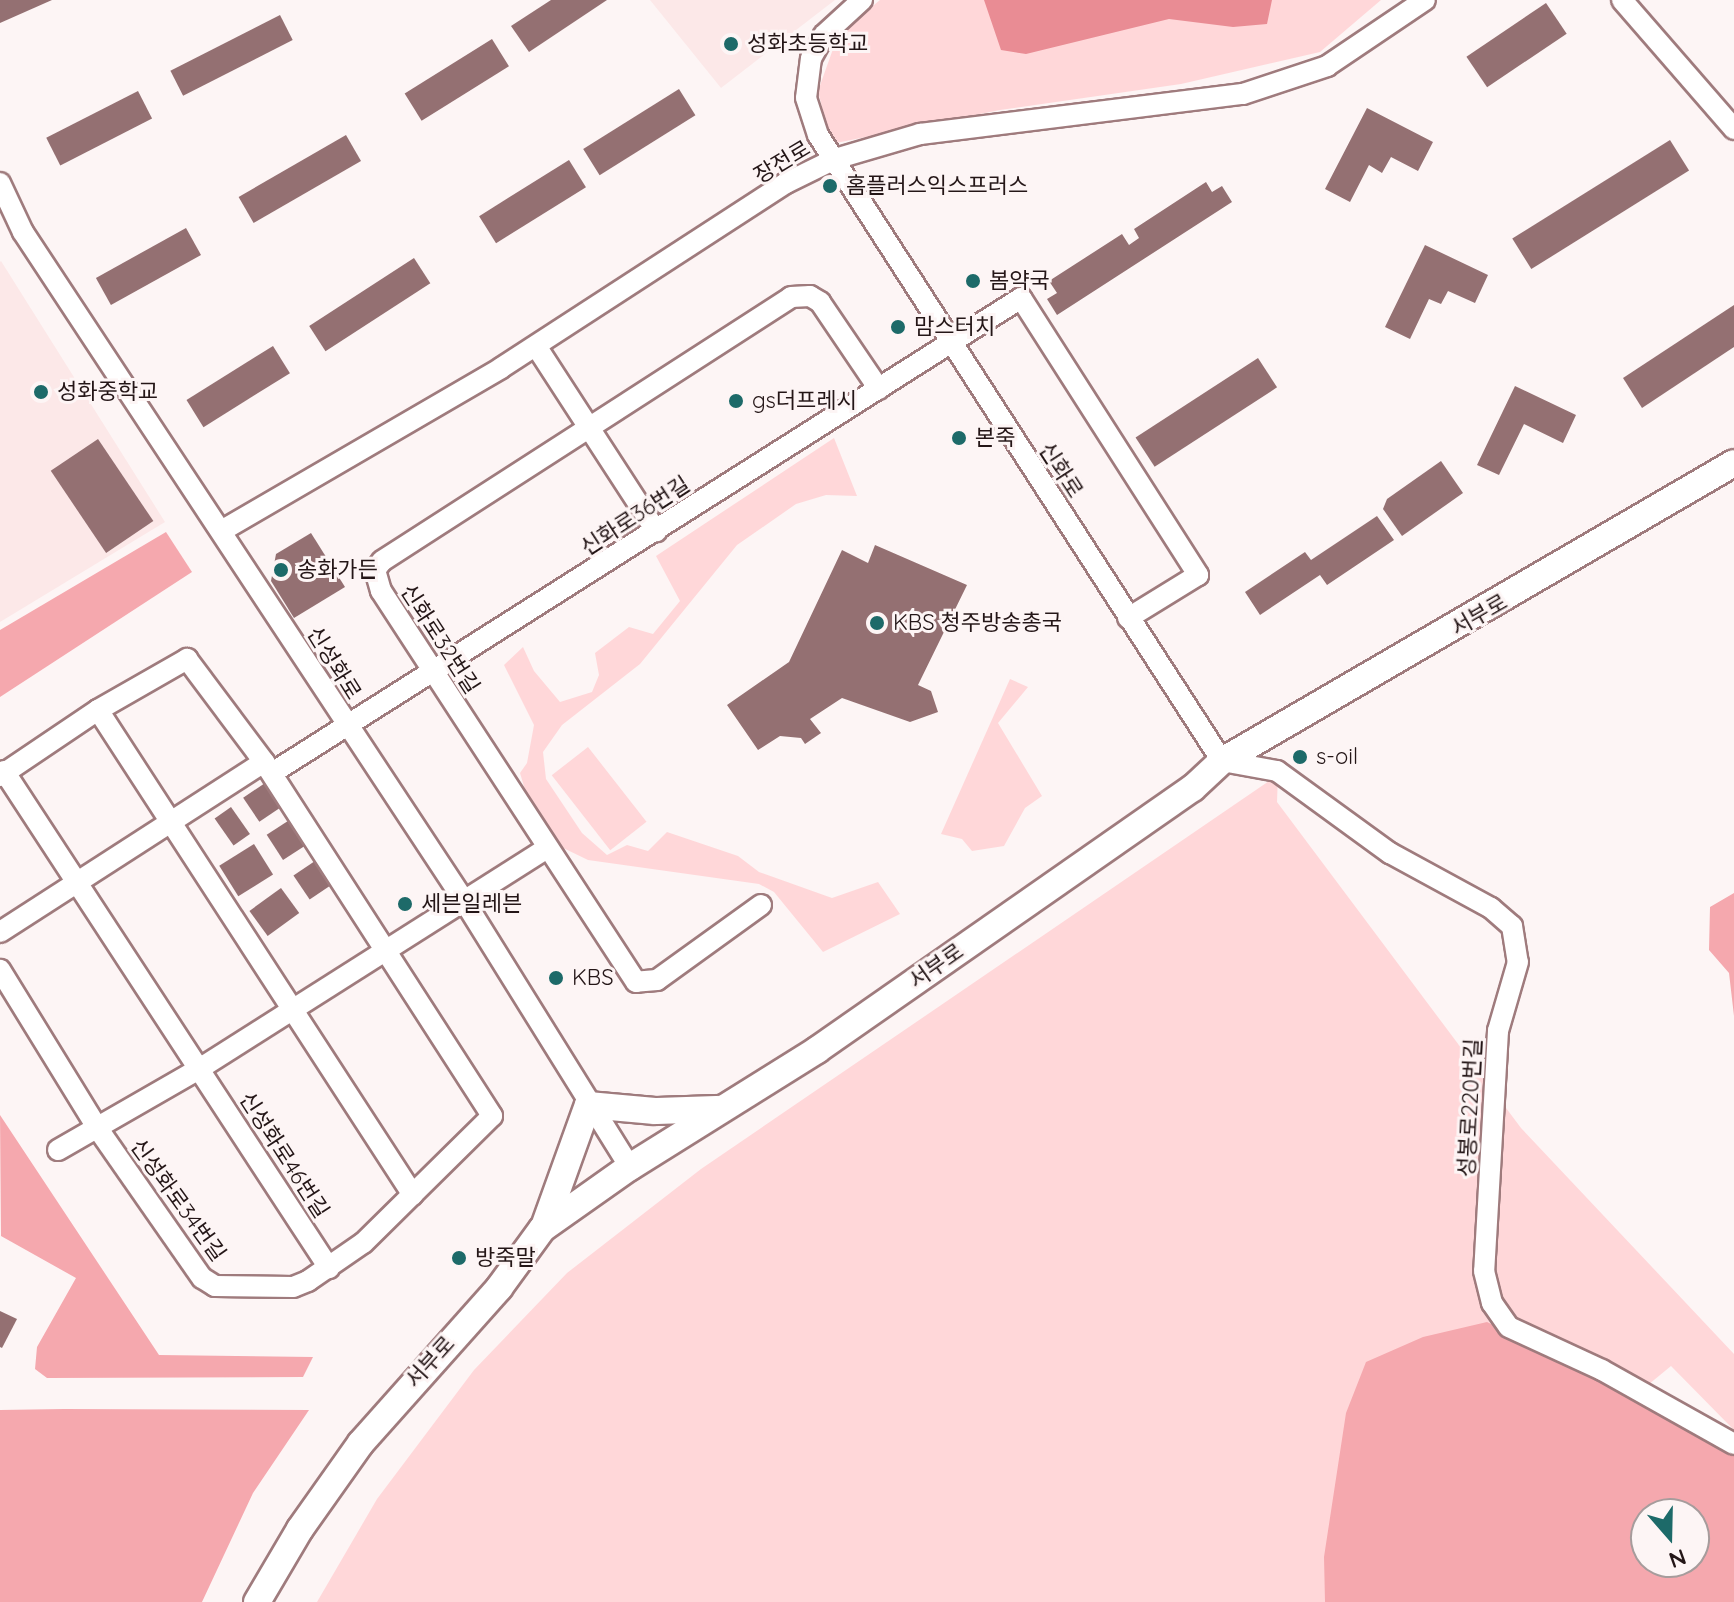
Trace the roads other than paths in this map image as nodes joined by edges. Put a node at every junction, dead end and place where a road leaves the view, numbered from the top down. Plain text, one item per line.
1 (862, 0) edge
2 (1425, 0) edge
3 (1622, 0) edge
4 (1734, 129) edge
5 (835, 159) junction
6 (0, 183) edge
7 (951, 343) junction
8 (536, 346) junction
9 (879, 389) junction
10 (589, 428) junction
11 (1734, 463) edge
12 (223, 530) junction
13 (656, 531) junction
14 (1128, 618) junction
15 (435, 674) junction
16 (98, 710) junction
17 (343, 723) junction
18 (1222, 761) junction
19 (268, 767) junction
20 (2, 774) edge
21 (171, 822) junction
22 (547, 848) junction
23 (79, 881) junction
24 (463, 899) junction
25 (761, 905) dead end
26 (0, 932) edge
27 (385, 949) junction
28 (0, 970) edge
29 (292, 1009) junction
30 (199, 1069) junction
31 (588, 1105) junction
32 (718, 1109) junction
33 (98, 1129) junction
34 (58, 1150) dead end
35 (630, 1167) junction
36 (413, 1195) junction
37 (542, 1229) junction
38 (329, 1268) junction
39 (1734, 1444) edge
40 (257, 1602) edge

1 - 5 street, 신화로
2 - 5 street, 장전로
3 - 4 street
5 - 7 street, 신화로
5 - 8 street, 장전로
6 - 12 street, 신성화로
7 - 9 street, 신화로36번길
7 - 14 street, 신화로
7 - 14 street, 신화로36번길
8 - 10 street
8 - 12 street, 장전로
9 - 10 street, 신화로32번길
9 - 13 street, 신화로36번길
10 - 13 street
10 - 15 street, 신화로32번길
11 - 18 main road, 서부로
12 - 17 street, 신성화로
13 - 15 street, 신화로36번길
14 - 18 street, 신화로
15 - 17 street, 신화로36번길
15 - 22 street, 신화로32번길
16 - 19 street
16 - 20 street
16 - 21 street
17 - 19 street, 신화로36번길
17 - 24 street, 신성화로
18 - 32 main road, 서부로
18 - 39 street, 성봉로220번길
19 - 21 street, 신화로36번길
19 - 27 street
20 - 23 street
21 - 23 street, 신화로36번길
21 - 29 street
22 - 24 street
22 - 25 street, 신화로32번길
23 - 26 street, 신화로36번길
23 - 30 street, 신성화로46번길
24 - 27 street
24 - 31 street, 신성화로
27 - 29 street
27 - 36 street, 신성화로34번길
28 - 33 street, 신성화로34번길
29 - 30 street
29 - 36 street
30 - 33 street
30 - 38 street, 신성화로46번길
31 - 32 main road
31 - 35 street, 신성화로
31 - 37 main road
32 - 35 main road, 서부로
33 - 34 street
33 - 38 street, 신성화로34번길
35 - 37 main road, 서부로
36 - 38 street, 신성화로34번길
37 - 40 main road, 서부로

